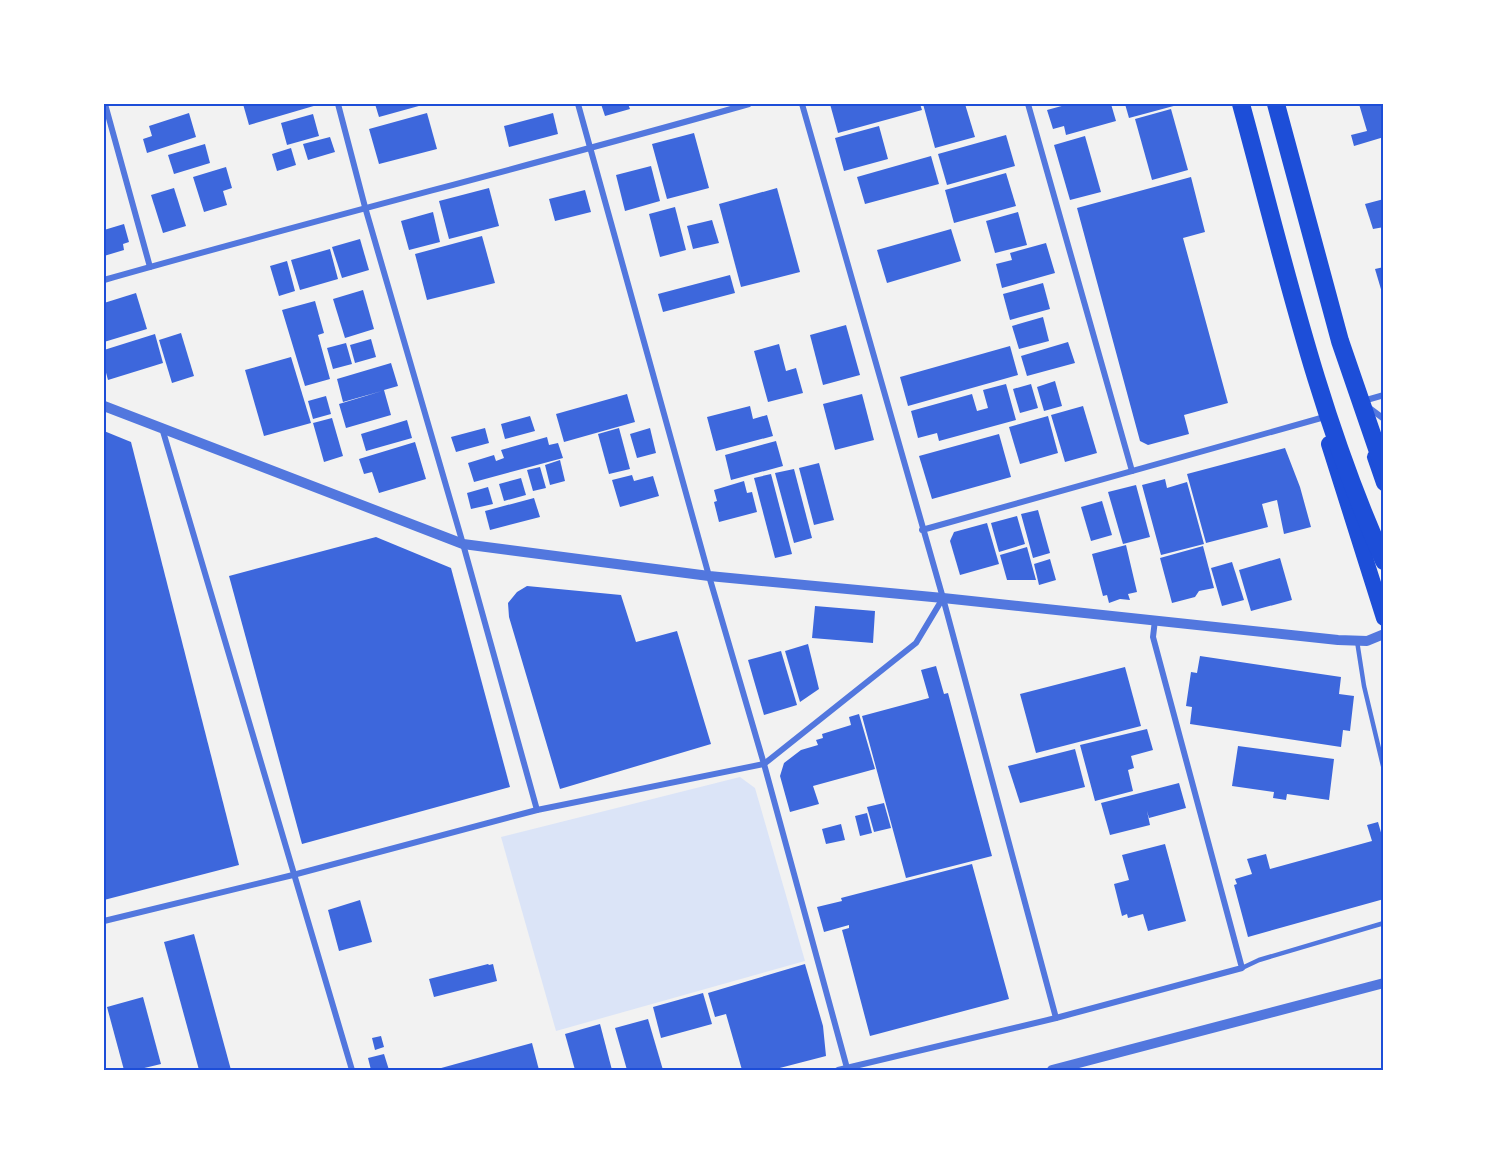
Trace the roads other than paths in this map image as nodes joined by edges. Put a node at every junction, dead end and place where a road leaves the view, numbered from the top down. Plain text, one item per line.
1 (105, 104) edge
2 (338, 104) edge
3 (578, 104) edge
4 (749, 104) edge
5 (802, 104) edge
6 (1028, 104) edge
7 (1233, 104) edge
8 (1241, 104) edge
9 (1276, 104) edge
10 (590, 149) junction
11 (365, 207) junction
12 (150, 267) junction
13 (104, 280) edge
14 (1383, 395) edge
15 (1360, 402) junction
16 (104, 406) edge
17 (1321, 418) junction
18 (1383, 419) edge
19 (162, 428) junction
20 (1383, 469) edge
21 (1132, 471) junction
22 (1383, 483) edge
23 (922, 530) junction
24 (463, 544) junction
25 (1383, 561) edge
26 (709, 576) junction
27 (943, 598) junction
28 (1383, 618) edge
29 (1155, 620) junction
30 (1383, 634) edge
31 (1357, 641) junction
32 (764, 764) junction
33 (1383, 770) edge
34 (537, 810) junction
35 (293, 875) junction
36 (104, 921) edge
37 (1383, 923) edge
38 (1242, 968) junction
39 (1383, 982) edge
40 (1056, 1018) junction
41 (847, 1068) junction
42 (352, 1071) edge
43 (838, 1071) edge
44 (1052, 1071) edge

1 - 12 street
2 - 11 street
3 - 10 street
4 - 10 street
5 - 23 street
6 - 21 street
7 - 17 highway
8 - 25 highway
9 - 15 highway
9 - 20 highway
10 - 11 street
10 - 26 street
11 - 12 street
11 - 24 street
12 - 13 street
14 - 15 street
15 - 18 street
15 - 22 highway
16 - 19 street
17 - 21 street
17 - 28 highway
19 - 24 street
19 - 35 street
21 - 23 street
23 - 27 street
24 - 26 street
24 - 34 street
26 - 27 street
26 - 32 street
27 - 29 street
27 - 32 street
27 - 40 street
29 - 31 street
29 - 38 street
30 - 31 street
31 - 33 lane
32 - 34 street
32 - 41 street
34 - 35 street
35 - 36 street
35 - 42 street
37 - 38 lane
38 - 40 street
39 - 44 street
40 - 41 street
41 - 43 street

